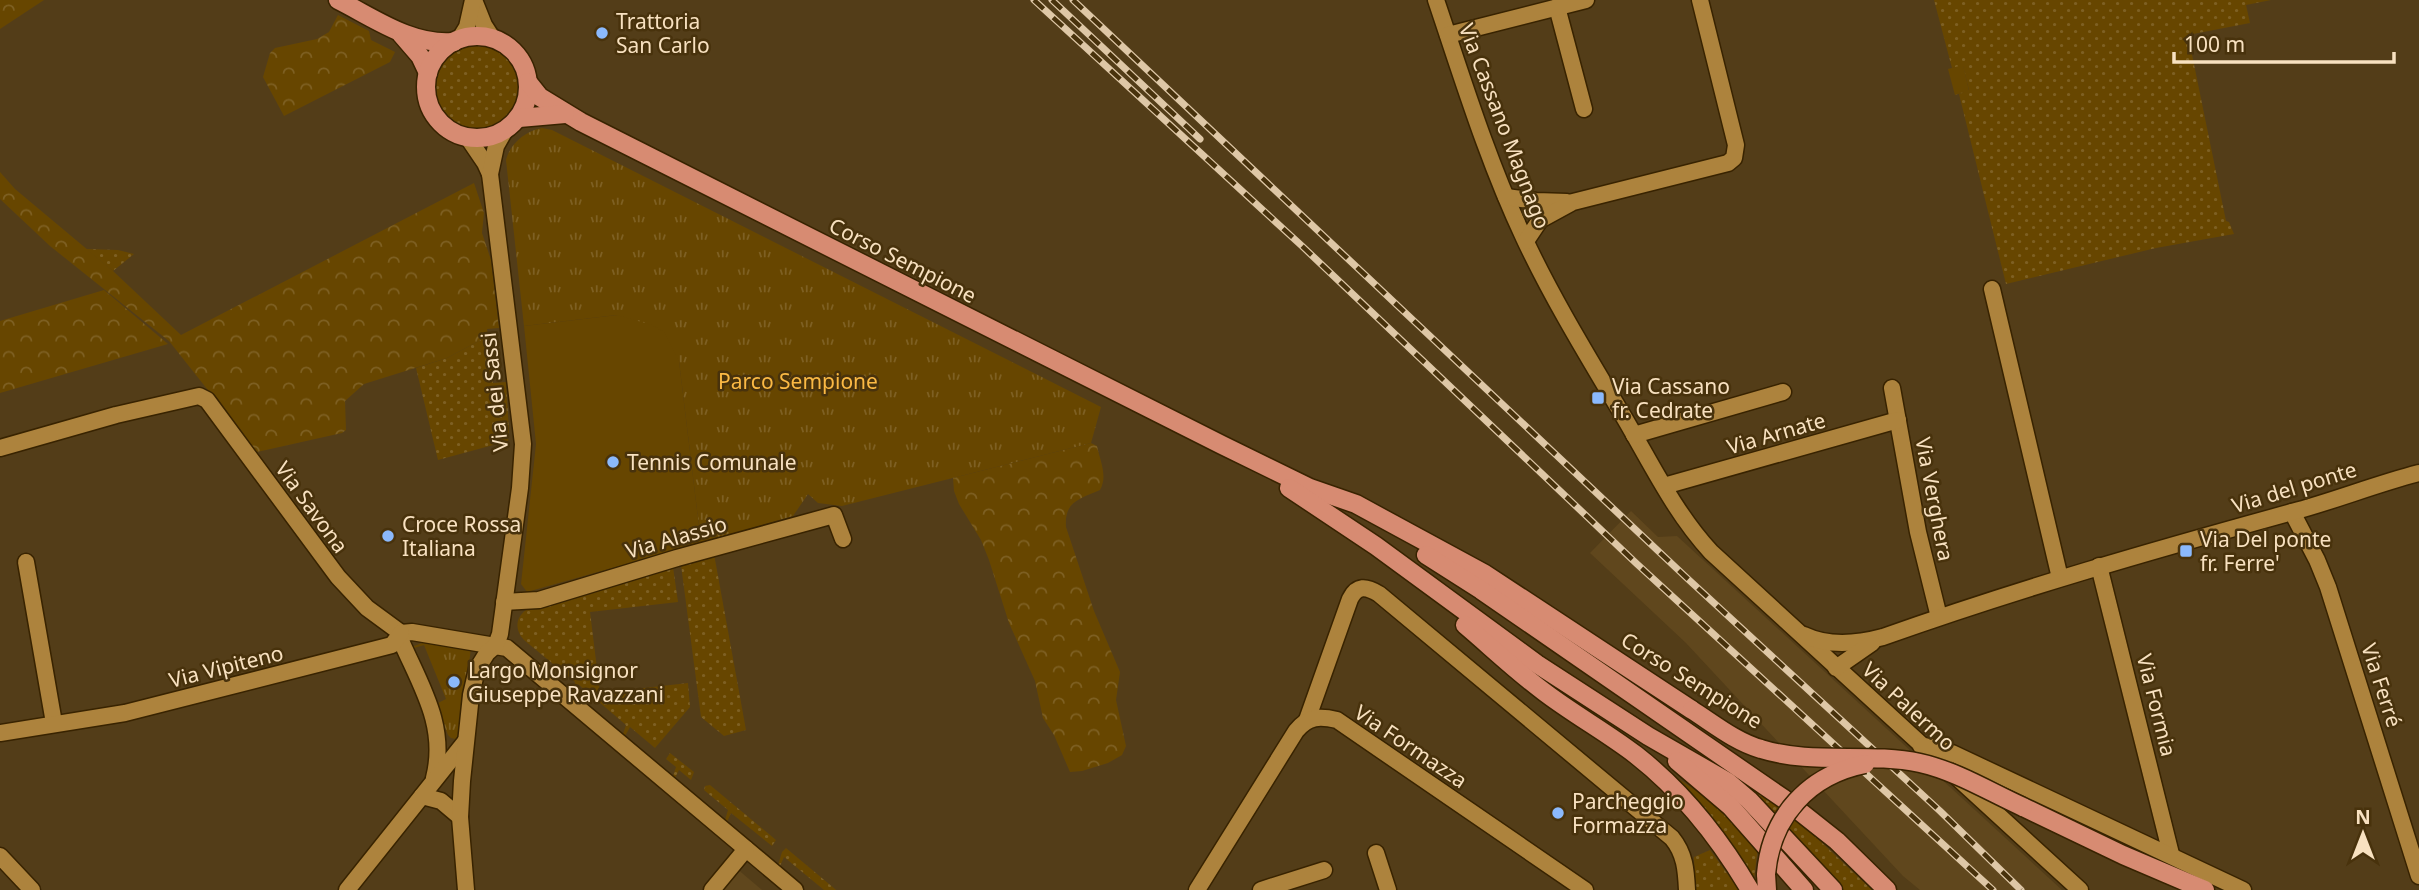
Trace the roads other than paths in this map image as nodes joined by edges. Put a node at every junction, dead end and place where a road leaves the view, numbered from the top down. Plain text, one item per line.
1 (338, 0) edge
2 (473, 0) edge
3 (1436, 0) edge
4 (1587, 0) edge
5 (1700, 0) edge
6 (1557, 7) junction
7 (398, 31) junction
8 (1448, 35) junction
9 (493, 39) junction
10 (456, 41) junction
11 (428, 73) junction
12 (528, 82) junction
13 (1584, 109) dead end
14 (565, 114) junction
15 (519, 118) junction
16 (504, 132) junction
17 (468, 138) junction
18 (490, 174) junction
19 (1506, 197) junction
20 (1573, 202) junction
21 (1525, 241) junction
22 (1992, 289) dead end
23 (1892, 388) dead end
24 (1783, 391) dead end
25 (1898, 420) junction
26 (1634, 435) junction
27 (1222, 445) junction
28 (0, 447) edge
29 (2419, 473) edge
30 (1664, 486) junction
31 (1310, 488) junction
32 (2291, 512) junction
33 (842, 539) dead end
34 (1376, 546) junction
35 (1711, 552) joint
36 (26, 562) dead end
37 (2099, 566) junction
38 (2060, 578) junction
39 (505, 602) junction
40 (1939, 617) junction
41 (1797, 631) junction
42 (401, 633) junction
43 (1883, 637) junction
44 (496, 645) junction
45 (1836, 668) junction
46 (1307, 720) junction
47 (436, 722) junction
48 (54, 723) junction
49 (0, 733) edge
50 (1648, 736) junction
51 (466, 740) junction
52 (1921, 746) junction
53 (1889, 759) junction
54 (434, 780) junction
55 (422, 796) junction
56 (460, 817) junction
57 (746, 849) junction
58 (1376, 853) dead end
59 (2171, 855) junction
60 (0, 856) edge
61 (1324, 870) dead end
62 (2419, 878) edge
63 (1767, 882) edge
64 (32, 890) edge
65 (346, 890) edge
66 (466, 890) edge
67 (712, 890) edge
68 (795, 890) edge
69 (1197, 890) edge
70 (1261, 890) edge
71 (1388, 890) edge
72 (1585, 890) edge
73 (1687, 890) edge
74 (1750, 890) edge
75 (1804, 890) edge
76 (1832, 890) edge
77 (1887, 890) edge
78 (2080, 890) edge
79 (2204, 890) edge
80 (2243, 890) edge
81 (2417, 890) edge

1 - 7 main road
2 - 9 street
2 - 10 street
3 - 8 street, Via Cassano Magnago
4 - 6 street
5 - 20 street
6 - 8 street
6 - 13 street
7 - 10 main road
7 - 11 main road
8 - 19 street, Via Cassano Magnago
9 - 10 main road
9 - 12 main road
10 - 11 main road
11 - 17 main road
12 - 14 main road, Corso Sempione
12 - 15 main road
14 - 15 main road
14 - 27 main road, Corso Sempione
15 - 16 main road
16 - 17 main road
16 - 18 street, Via dei Sassi
17 - 18 street, Via dei Sassi
18 - 39 street, Via dei Sassi
19 - 20 street
19 - 21 street, Via Cassano Magnago
20 - 21 street
21 - 26 street, Via Cassano Magnago
22 - 38 street
23 - 25 street, Via Verghera
24 - 26 street
25 - 30 street, Via Arnate
25 - 40 street, Via Verghera
26 - 30 street, Via Cassano Magnago
27 - 31 main road, Corso Sempione
27 - 34 main road, Corso Sempione
28 - 42 street, Via Savona
29 - 32 street, Via del ponte
30 - 35 street, Via Cassano Magnago
31 - 53 main road, Corso Sempione, bridge
31 - 77 main road
32 - 37 street, Via del ponte
32 - 62 street, Via Ferré
33 - 39 street, Via Alassio
34 - 50 main road, Corso Sempione
34 - 74 main road
35 - 41 street, Via Palermo
36 - 48 street
37 - 38 street, Via del ponte
37 - 59 street, Via Formia
38 - 40 street, Via del ponte
39 - 44 street, Via dei Sassi
40 - 43 street, Via del ponte
41 - 43 street, Via del ponte
41 - 45 street, Via Palermo
42 - 44 street
42 - 47 street
42 - 48 street, Via Vipiteno
43 - 45 street, Via del ponte
44 - 51 street, Via dei Sassi
44 - 57 street
45 - 52 street, Via Palermo
46 - 69 street
46 - 72 street, Via Formazza
46 - 73 street
47 - 51 street
47 - 54 street
48 - 49 street, Via Vipiteno
50 - 75 main road
50 - 76 main road, Corso Sempione
51 - 54 street
51 - 56 street, Via dei Sassi
52 - 59 street
52 - 78 street, Via Palermo
53 - 63 main road, bridge
53 - 79 main road, Corso Sempione, bridge
54 - 55 street
55 - 56 street
55 - 65 street
56 - 66 street, Via dei Sassi
57 - 67 street
57 - 68 street
58 - 71 street
59 - 80 street
60 - 64 street
61 - 70 street
62 - 81 street, Via Ferré

